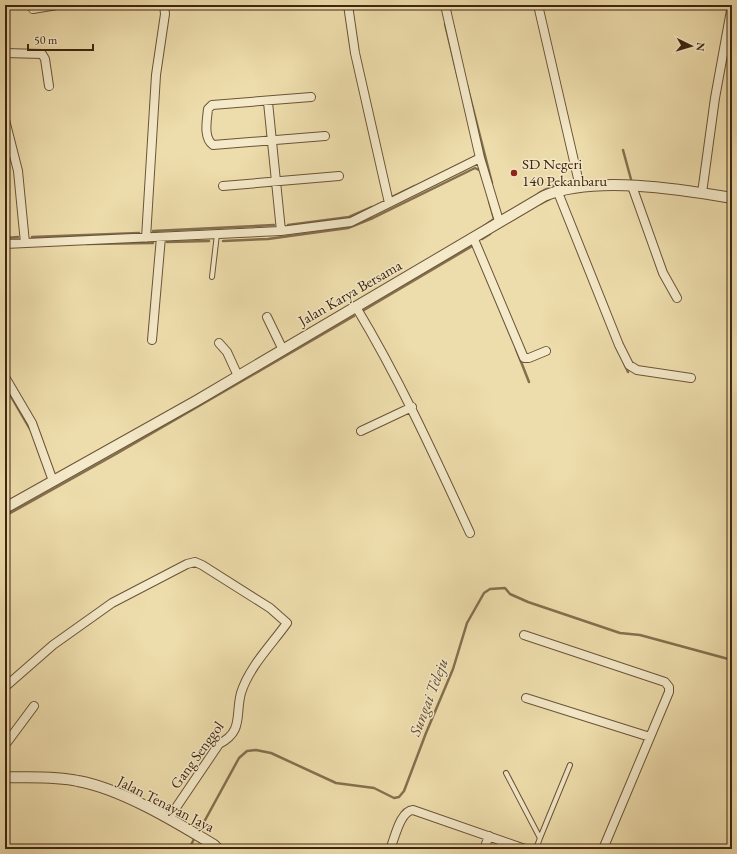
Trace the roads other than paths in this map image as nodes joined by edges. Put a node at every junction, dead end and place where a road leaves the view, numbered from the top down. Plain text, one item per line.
1 (57, 5) edge
2 (164, 5) edge
3 (348, 5) edge
4 (444, 5) edge
5 (538, 5) edge
6 (732, 5) edge
7 (33, 9) dead end
8 (5, 53) edge
9 (49, 86) dead end
10 (310, 97) dead end
11 (268, 102) junction
12 (5, 120) edge
13 (325, 136) dead end
14 (272, 141) junction
15 (480, 158) junction
16 (339, 176) dead end
17 (276, 182) junction
18 (223, 186) dead end
19 (632, 186) junction
20 (580, 187) junction
21 (557, 190) junction
22 (702, 193) junction
23 (732, 198) edge
24 (389, 202) junction
25 (499, 221) junction
26 (281, 231) junction
27 (217, 234) junction
28 (161, 237) junction
29 (474, 237) junction
30 (146, 238) junction
31 (25, 243) junction
32 (5, 244) edge
33 (212, 277) dead end
34 (677, 298) dead end
35 (356, 307) junction
36 (267, 317) dead end
37 (152, 340) dead end
38 (219, 343) dead end
39 (283, 350) junction
40 (546, 351) dead end
41 (238, 376) junction
42 (5, 377) edge
43 (691, 378) dead end
44 (412, 407) junction
45 (361, 432) dead end
46 (53, 481) junction
47 (5, 508) edge
48 (470, 534) dead end
49 (524, 635) dead end
50 (5, 687) edge
51 (526, 698) dead end
52 (34, 706) dead end
53 (650, 738) junction
54 (5, 745) edge
55 (570, 764) dead end
56 (506, 773) dead end
57 (5, 777) edge
58 (171, 820) junction
59 (489, 836) junction
60 (540, 838) junction
61 (216, 847) edge
62 (513, 847) edge
63 (390, 849) edge
64 (484, 849) edge
65 (525, 849) edge
66 (536, 849) edge
67 (604, 849) edge

1 - 7 street
2 - 30 street
3 - 24 street
4 - 15 street
5 - 20 street
6 - 22 street
8 - 9 street
10 - 11 street
11 - 14 street
11 - 14 street
12 - 31 street
13 - 14 street
14 - 17 street
15 - 24 street
15 - 25 street
16 - 17 street
17 - 18 street
17 - 26 street
19 - 20 street, Jalan Karya Bersama
19 - 22 street, Jalan Karya Bersama
19 - 34 street
20 - 21 street, Jalan Karya Bersama
21 - 25 street, Jalan Karya Bersama
21 - 43 street
22 - 23 street, Jalan Karya Bersama
24 - 26 street
25 - 29 street, Jalan Karya Bersama
26 - 27 street
27 - 28 street
27 - 33 lane
28 - 30 street
28 - 37 street
29 - 35 street, Jalan Karya Bersama
29 - 40 street
30 - 31 street
31 - 32 street
35 - 39 street, Jalan Karya Bersama
35 - 44 street
36 - 39 street
38 - 41 street
39 - 41 street, Jalan Karya Bersama
41 - 46 street, Jalan Karya Bersama
42 - 46 street
44 - 45 street
44 - 48 street
46 - 47 street, Jalan Karya Bersama
49 - 53 street
50 - 58 street, Gang Senggol
51 - 53 street
52 - 54 street
53 - 67 street
55 - 60 lane
56 - 60 lane
57 - 58 street, Jalan Tenayan Jaya
58 - 61 street, Jalan Tenayan Jaya
59 - 62 street
59 - 63 street
59 - 64 street
60 - 66 lane
62 - 65 street

